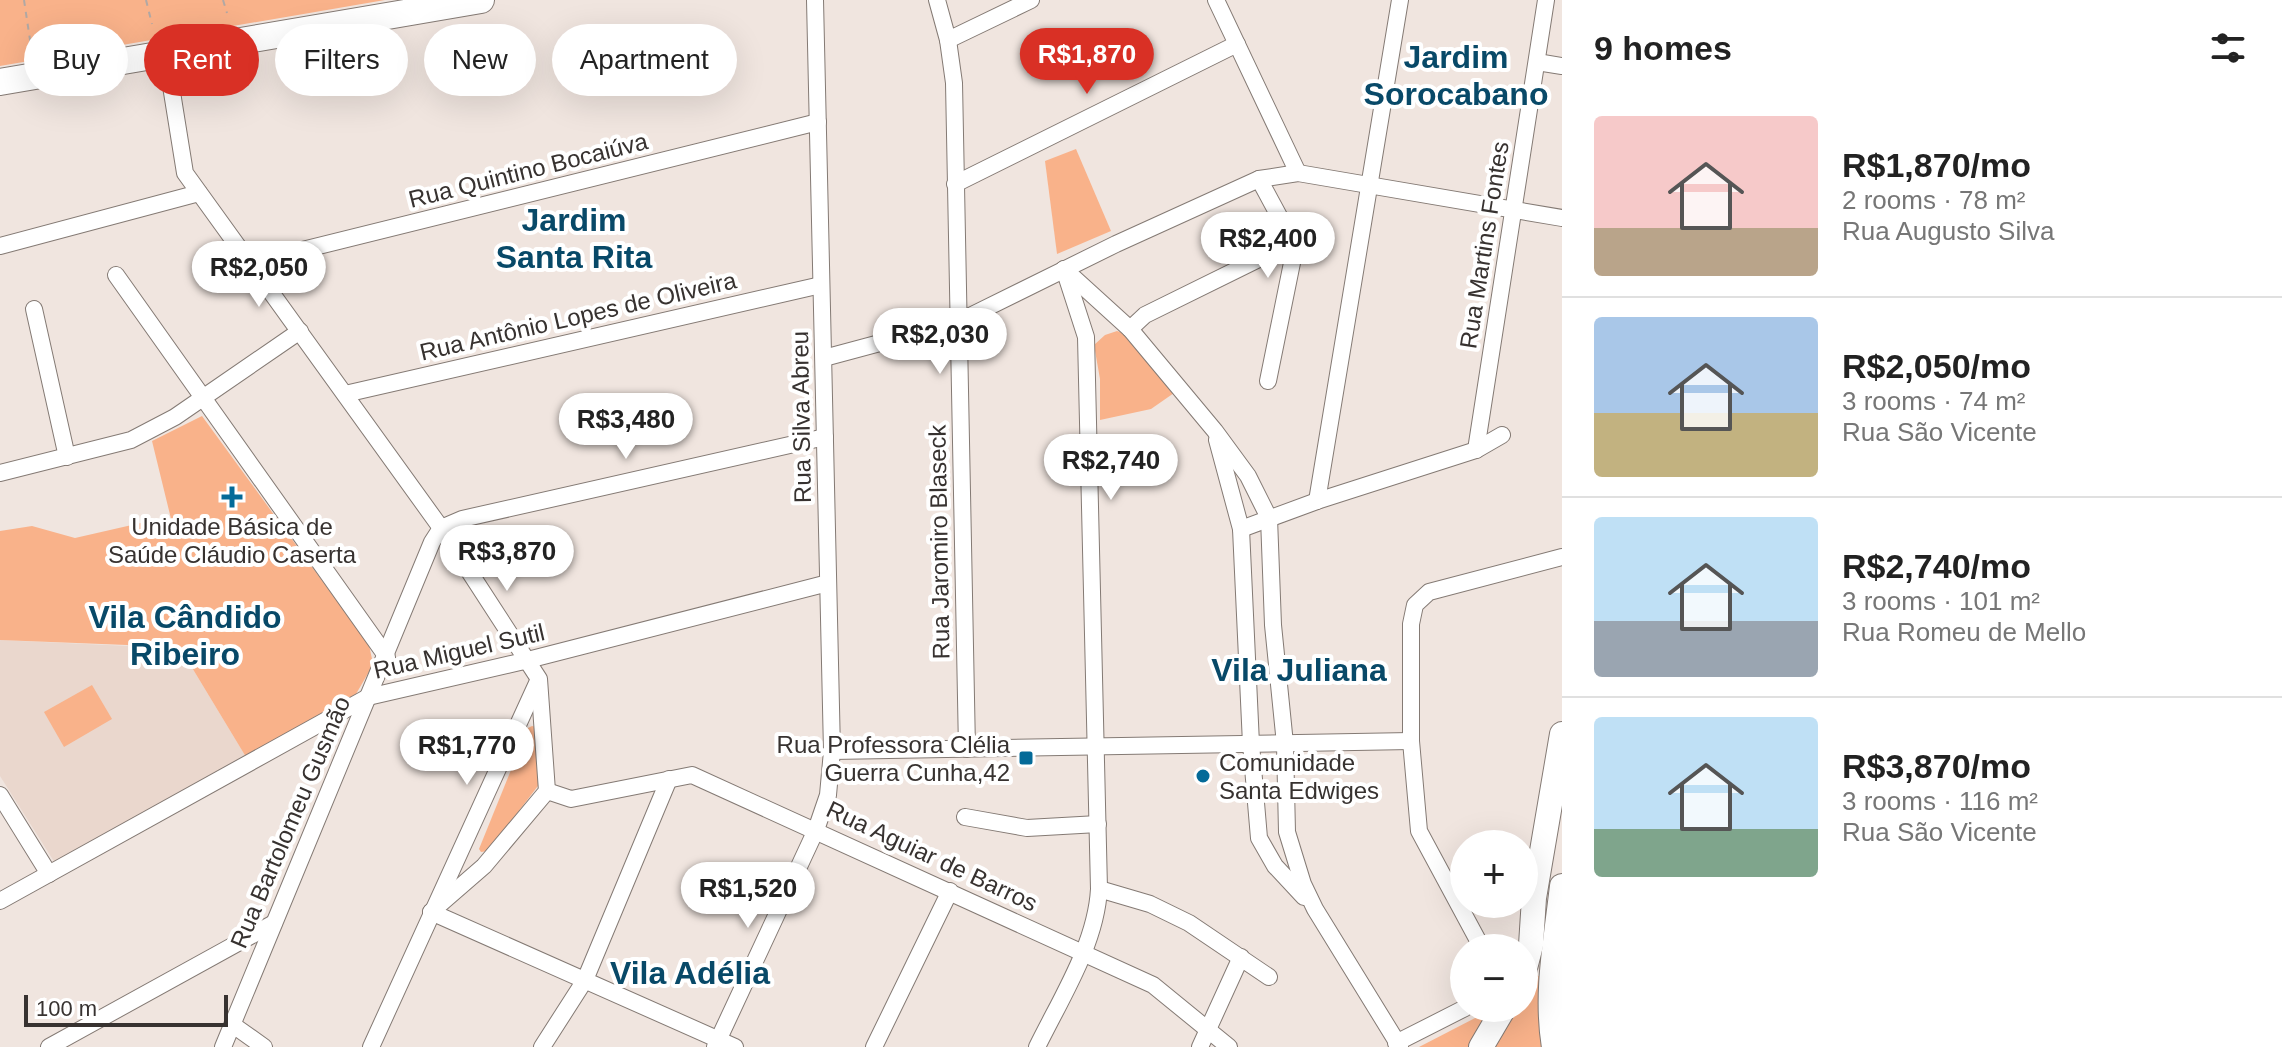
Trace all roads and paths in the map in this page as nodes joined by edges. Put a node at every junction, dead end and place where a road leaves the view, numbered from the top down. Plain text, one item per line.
1 (24, 0) edge
2 (146, 0) edge
3 (223, 0) edge
4 (481, 0) edge
5 (815, 0) edge
6 (937, 0) edge
7 (1031, 0) edge
8 (1216, 0) edge
9 (1400, 0) edge
10 (1546, 0) edge
11 (227, 13) dead end
12 (28, 24) edge
13 (152, 24) dead end
14 (259, 39) edge
15 (948, 40) junction
16 (1237, 44) junction
17 (144, 59) edge
18 (1537, 62) junction
19 (1562, 66) edge
20 (0, 82) edge
21 (173, 96) edge
22 (818, 122) junction
23 (1298, 173) junction
24 (1259, 179) junction
25 (955, 184) junction
26 (1369, 186) junction
27 (199, 193) junction
28 (1513, 210) junction
29 (1562, 218) edge
30 (1293, 242) junction
31 (0, 246) edge
32 (250, 263) junction
33 (1064, 269) junction
34 (116, 275) dead end
35 (821, 285) junction
36 (34, 309) dead end
37 (958, 322) junction
38 (1130, 329) junction
39 (300, 331) junction
40 (824, 358) junction
41 (1268, 381) dead end
42 (345, 394) junction
43 (203, 397) junction
44 (1215, 431) junction
45 (1502, 435) dead end
46 (825, 437) junction
47 (1476, 450) junction
48 (67, 457) junction
49 (0, 473) edge
50 (1317, 501) junction
51 (1269, 518) junction
52 (441, 528) junction
53 (1241, 529) junction
54 (1562, 557) edge
55 (828, 583) junction
56 (387, 657) junction
57 (528, 661) junction
58 (539, 679) junction
59 (368, 697) junction
60 (522, 716) junction
61 (543, 720) junction
62 (1562, 734) edge
63 (1411, 741) junction
64 (1251, 744) junction
65 (1285, 744) junction
66 (1097, 746) junction
67 (967, 749) junction
68 (832, 751) junction
69 (669, 779) junction
70 (547, 791) junction
71 (0, 795) edge
72 (965, 817) dead end
73 (1098, 824) junction
74 (816, 830) junction
75 (461, 848) junction
76 (484, 866) junction
77 (49, 874) junction
78 (1562, 886) edge
79 (1099, 889) junction
80 (950, 891) junction
81 (0, 901) edge
82 (1315, 909) junction
83 (431, 912) junction
84 (274, 923) junction
85 (1477, 934) edge
86 (1528, 934) edge
87 (239, 942) junction
88 (1083, 952) junction
89 (260, 955) junction
90 (1241, 957) junction
91 (1269, 977) dead end
92 (585, 980) junction
93 (1450, 1016) edge
94 (1496, 1022) edge
95 (233, 1025) junction
96 (1208, 1030) junction
97 (723, 1045) edge
98 (1398, 1045) edge
99 (49, 1047) edge
100 (223, 1047) edge
101 (264, 1047) edge
102 (371, 1047) edge
103 (542, 1047) edge
104 (874, 1047) edge
105 (1037, 1047) edge
106 (1200, 1047) edge
107 (1229, 1047) edge
108 (1481, 1047) edge
109 (1554, 1047) edge

1 - 12 path
2 - 13 path
3 - 11 path
4 - 14 main road
5 - 22 street, Rua Silva Abreu
6 - 15 street, Rua Jaromiro Blaseck
7 - 15 street
8 - 16 street
9 - 26 street
10 - 18 street, Rua Martins Fontes
15 - 25 street, Rua Jaromiro Blaseck
16 - 23 street
16 - 25 street
17 - 20 main road
18 - 19 street
18 - 28 street, Rua Martins Fontes
21 - 27 street
22 - 32 street, Rua Quintino Bocaiúva
22 - 35 street, Rua Silva Abreu
23 - 24 street
23 - 26 street
24 - 30 street
24 - 33 street
25 - 37 street, Rua Jaromiro Blaseck
26 - 28 street
26 - 50 street
27 - 31 street
27 - 32 street
28 - 29 street
28 - 47 street, Rua Martins Fontes
30 - 38 street
30 - 41 street
32 - 39 street
33 - 37 street
33 - 38 street
33 - 66 street
34 - 43 street
35 - 40 street, Rua Silva Abreu
35 - 42 street, Rua Antônio Lopes de Oliveira
36 - 48 street
37 - 40 street
37 - 67 street, Rua Jaromiro Blaseck
38 - 44 street
39 - 42 street
39 - 43 street
40 - 46 street, Rua Silva Abreu
42 - 52 street
43 - 48 street
43 - 56 street
44 - 51 street
44 - 53 street
45 - 47 street
46 - 52 street
46 - 55 street, Rua Silva Abreu
47 - 50 street
48 - 49 street
50 - 51 street
51 - 53 street
51 - 65 street
52 - 56 street, Rua Bartolomeu Gusmão
52 - 57 street
53 - 64 street
54 - 63 street
55 - 57 street, Rua Miguel Sutil
55 - 68 street, Rua Silva Abreu
56 - 59 street, Rua Bartolomeu Gusmão
57 - 58 street
57 - 59 street, Rua Miguel Sutil
58 - 60 street
58 - 61 street
59 - 77 street, Rua Miguel Sutil
59 - 84 street, Rua Bartolomeu Gusmão
60 - 61 street
60 - 75 street
61 - 70 street
62 - 86 main road
63 - 65 street
63 - 85 street
64 - 65 street
64 - 66 street
64 - 82 street
65 - 82 street
66 - 67 street
66 - 73 street
67 - 68 street
68 - 74 street, Rua Silva Abreu
69 - 70 street, Rua Aguiar de Barros
69 - 74 street, Rua Aguiar de Barros
69 - 92 street
70 - 76 street
71 - 77 street
72 - 73 street
73 - 79 street
74 - 80 street, Rua Aguiar de Barros
74 - 97 street, Rua Silva Abreu
75 - 76 street
75 - 83 street
76 - 83 street
77 - 81 street, Rua Miguel Sutil
78 - 109 main road
79 - 88 street
79 - 90 street
80 - 88 street, Rua Aguiar de Barros
80 - 104 street
82 - 98 street
83 - 92 street
83 - 102 street
84 - 87 street
84 - 89 street, Rua Bartolomeu Gusmão
87 - 89 street
87 - 99 street
88 - 96 street, Rua Aguiar de Barros
88 - 105 street
89 - 95 street, Rua Bartolomeu Gusmão
90 - 91 street
90 - 96 street
92 - 97 street
92 - 103 street
93 - 98 street
94 - 108 main road
95 - 100 street, Rua Bartolomeu Gusmão
95 - 101 street
96 - 106 street
96 - 107 street, Rua Aguiar de Barros

